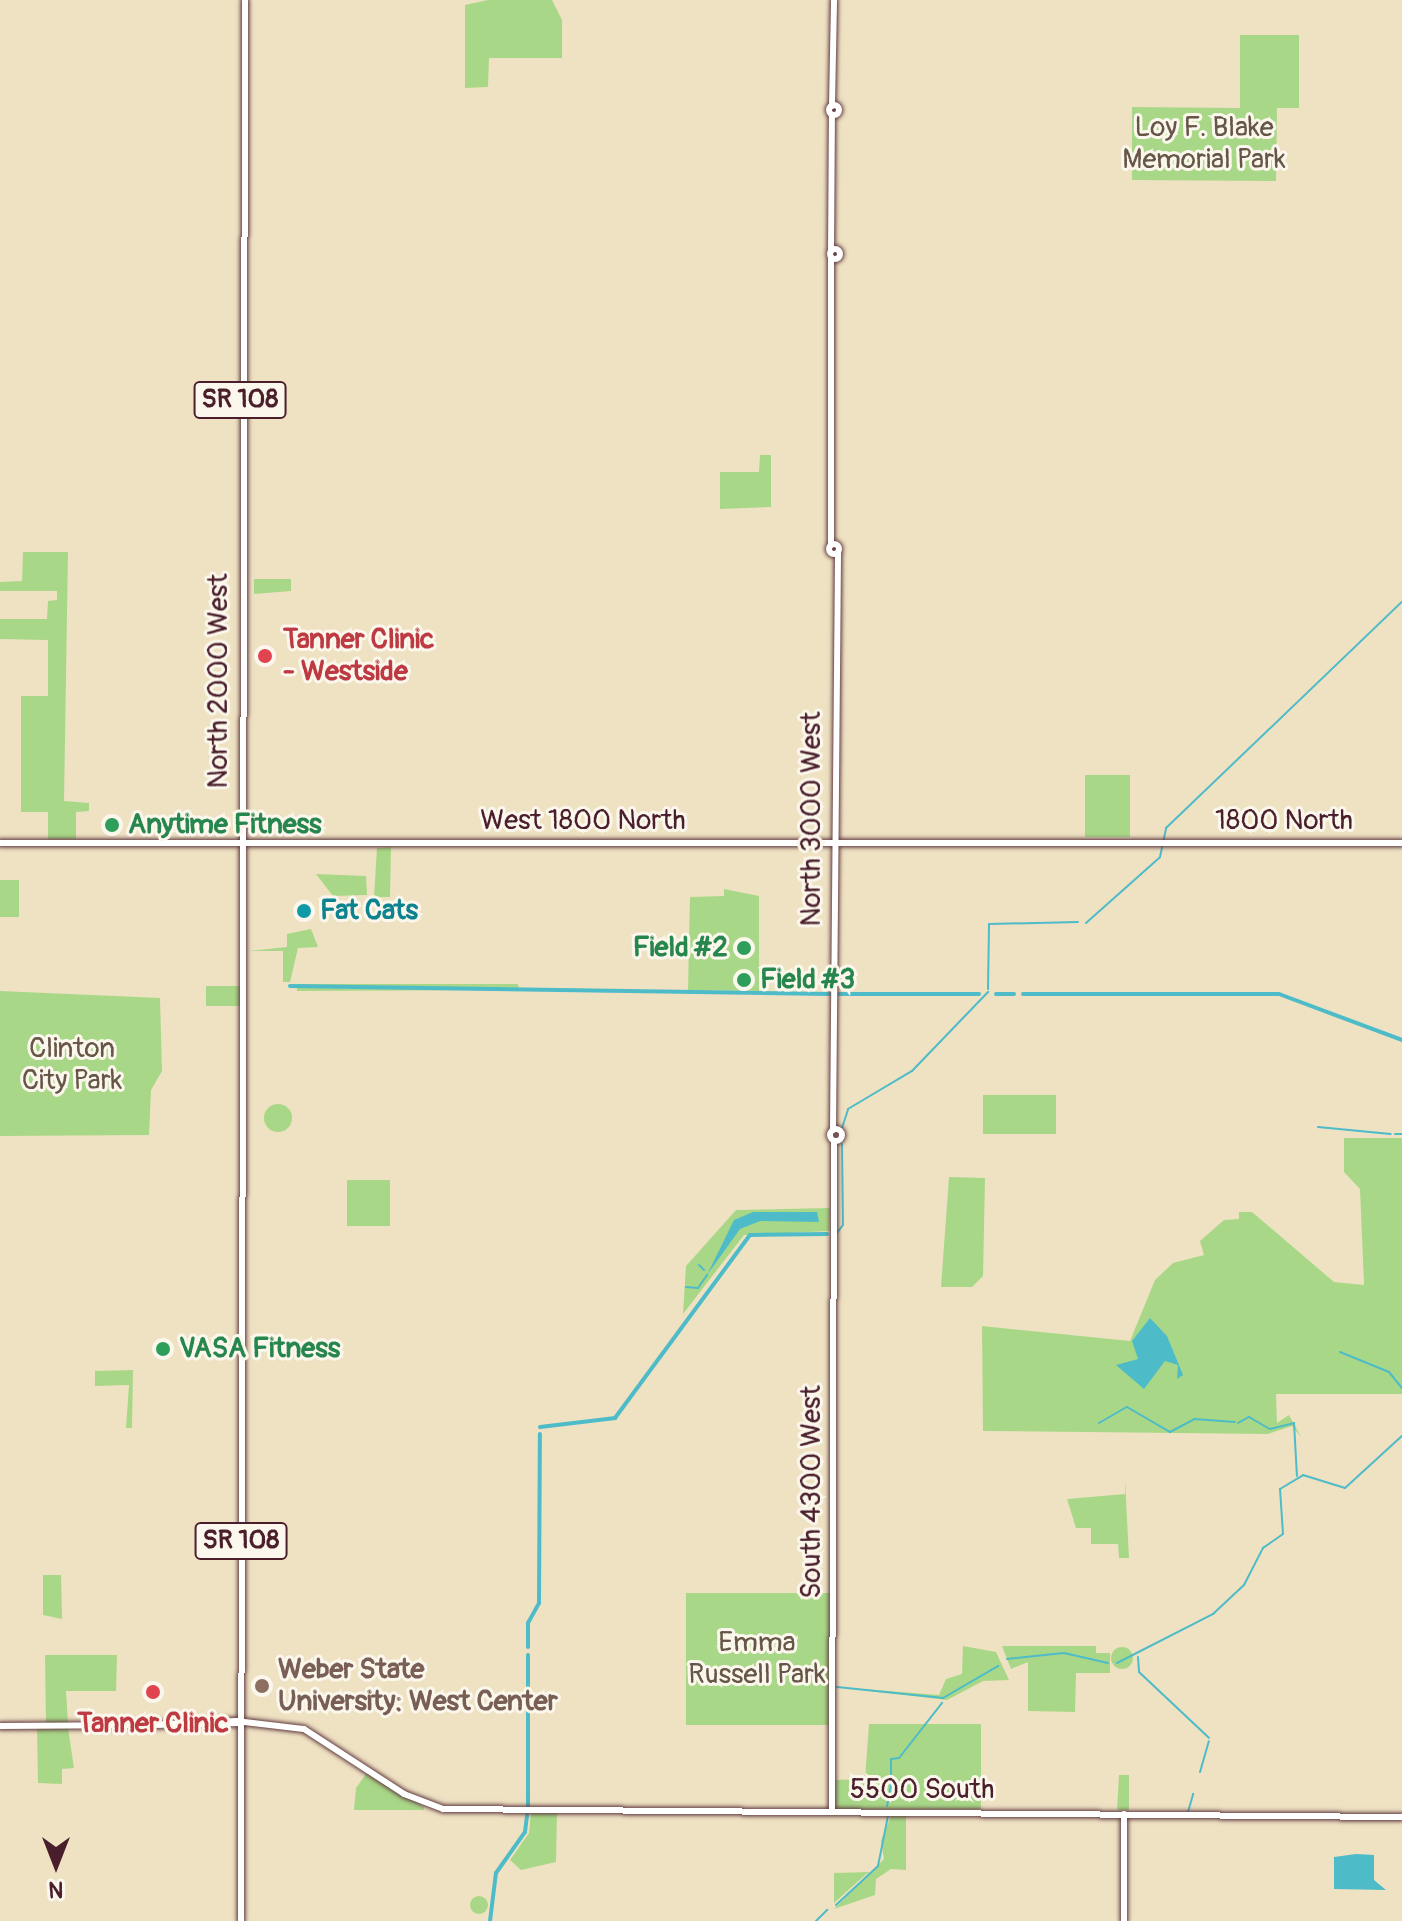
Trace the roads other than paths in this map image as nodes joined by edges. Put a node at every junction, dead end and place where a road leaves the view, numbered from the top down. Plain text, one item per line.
1 (245, 0) edge
2 (834, 0) edge
3 (241, 842) junction
4 (834, 842) junction
5 (1164, 842) joint
6 (0, 843) edge
7 (1402, 843) edge
8 (834, 1364) joint
9 (241, 1723) junction
10 (0, 1726) edge
11 (832, 1812) junction
12 (1124, 1814) junction
13 (1402, 1817) edge
14 (241, 1921) edge
15 (1124, 1921) edge

1 - 3 main road, North 2000 West / SR 108
2 - 4 main road, North 3000 West
3 - 4 main road, West 1800 North
3 - 6 main road, West 1800 North
3 - 9 main road, North 2000 West / SR 108
4 - 5 main road, West 1800 North
4 - 8 main road, North 3000 West
5 - 7 main road, 1800 North
8 - 11 main road, South 4300 West
9 - 10 main road
9 - 11 main road, 5500 South
9 - 14 main road, SR 108
11 - 12 main road, 5500 South
12 - 13 main road, 5500 South
12 - 15 main road

